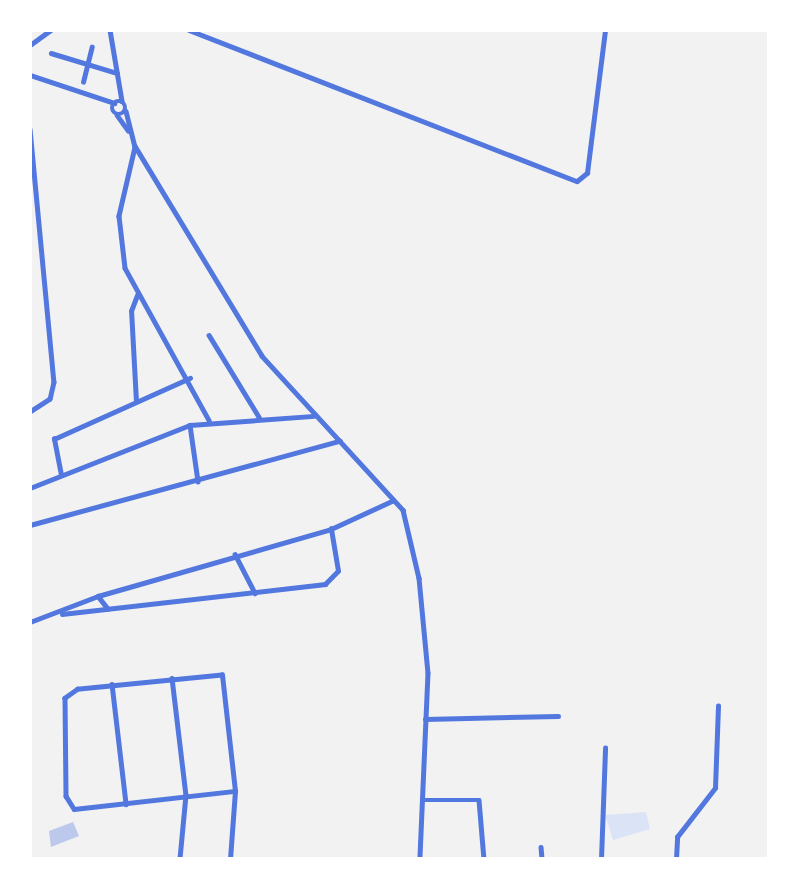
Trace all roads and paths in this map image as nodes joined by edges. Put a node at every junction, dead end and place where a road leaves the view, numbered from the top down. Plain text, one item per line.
1 (51, 30) edge
2 (110, 30) edge
3 (189, 30) edge
4 (605, 30) edge
5 (30, 45) edge
6 (92, 47) dead end
7 (51, 53) dead end
8 (88, 64) junction
9 (117, 73) junction
10 (30, 75) edge
11 (83, 82) dead end
12 (122, 100) junction
13 (114, 103) junction
14 (126, 111) junction
15 (117, 115) junction
16 (30, 129) edge
17 (131, 134) junction
18 (135, 146) junction
19 (31, 164) edge
20 (137, 295) junction
21 (209, 335) dead end
22 (190, 378) junction
23 (136, 402) junction
24 (30, 412) edge
25 (315, 416) junction
26 (259, 417) junction
27 (209, 420) junction
28 (190, 425) junction
29 (340, 441) junction
30 (61, 475) junction
31 (198, 481) junction
32 (30, 488) edge
33 (392, 501) junction
34 (30, 525) edge
35 (331, 529) junction
36 (235, 554) junction
37 (255, 593) junction
38 (98, 596) junction
39 (109, 609) junction
40 (61, 615) junction
41 (30, 622) edge
42 (172, 678) junction
43 (112, 684) junction
44 (718, 706) dead end
45 (558, 716) dead end
46 (425, 719) junction
47 (605, 748) dead end
48 (235, 791) junction
49 (186, 795) junction
50 (423, 800) junction
51 (126, 804) junction
52 (541, 846) dead end
53 (180, 859) edge
54 (230, 859) edge
55 (420, 859) edge
56 (484, 859) edge
57 (542, 859) edge
58 (601, 859) edge
59 (676, 859) edge

1 - 5 street
2 - 9 street
3 - 4 street
6 - 8 street
7 - 8 street
8 - 9 street
8 - 11 street
9 - 12 street
10 - 13 street
12 - 13 street
12 - 14 street
13 - 15 street
14 - 15 street
14 - 17 street
15 - 17 street
16 - 19 street
17 - 18 street
18 - 20 street
18 - 25 street
19 - 24 street
20 - 22 street
20 - 23 street
21 - 26 street
22 - 23 street
22 - 27 street
23 - 30 street
25 - 26 street
25 - 29 street
26 - 27 street
27 - 28 street
28 - 30 street
28 - 31 street
29 - 31 street
29 - 33 street
30 - 32 street
31 - 34 street
33 - 35 street
33 - 46 street
35 - 36 street
35 - 37 street
36 - 37 street
36 - 38 street
37 - 39 street
38 - 39 street
38 - 40 street
39 - 40 street
40 - 41 street
42 - 43 street
42 - 48 street
42 - 49 street
43 - 51 street
43 - 51 street
44 - 59 street
45 - 46 street
46 - 50 street
47 - 58 street
48 - 49 street
48 - 54 street
49 - 51 street
49 - 53 street
50 - 55 street
50 - 56 street
52 - 57 street

